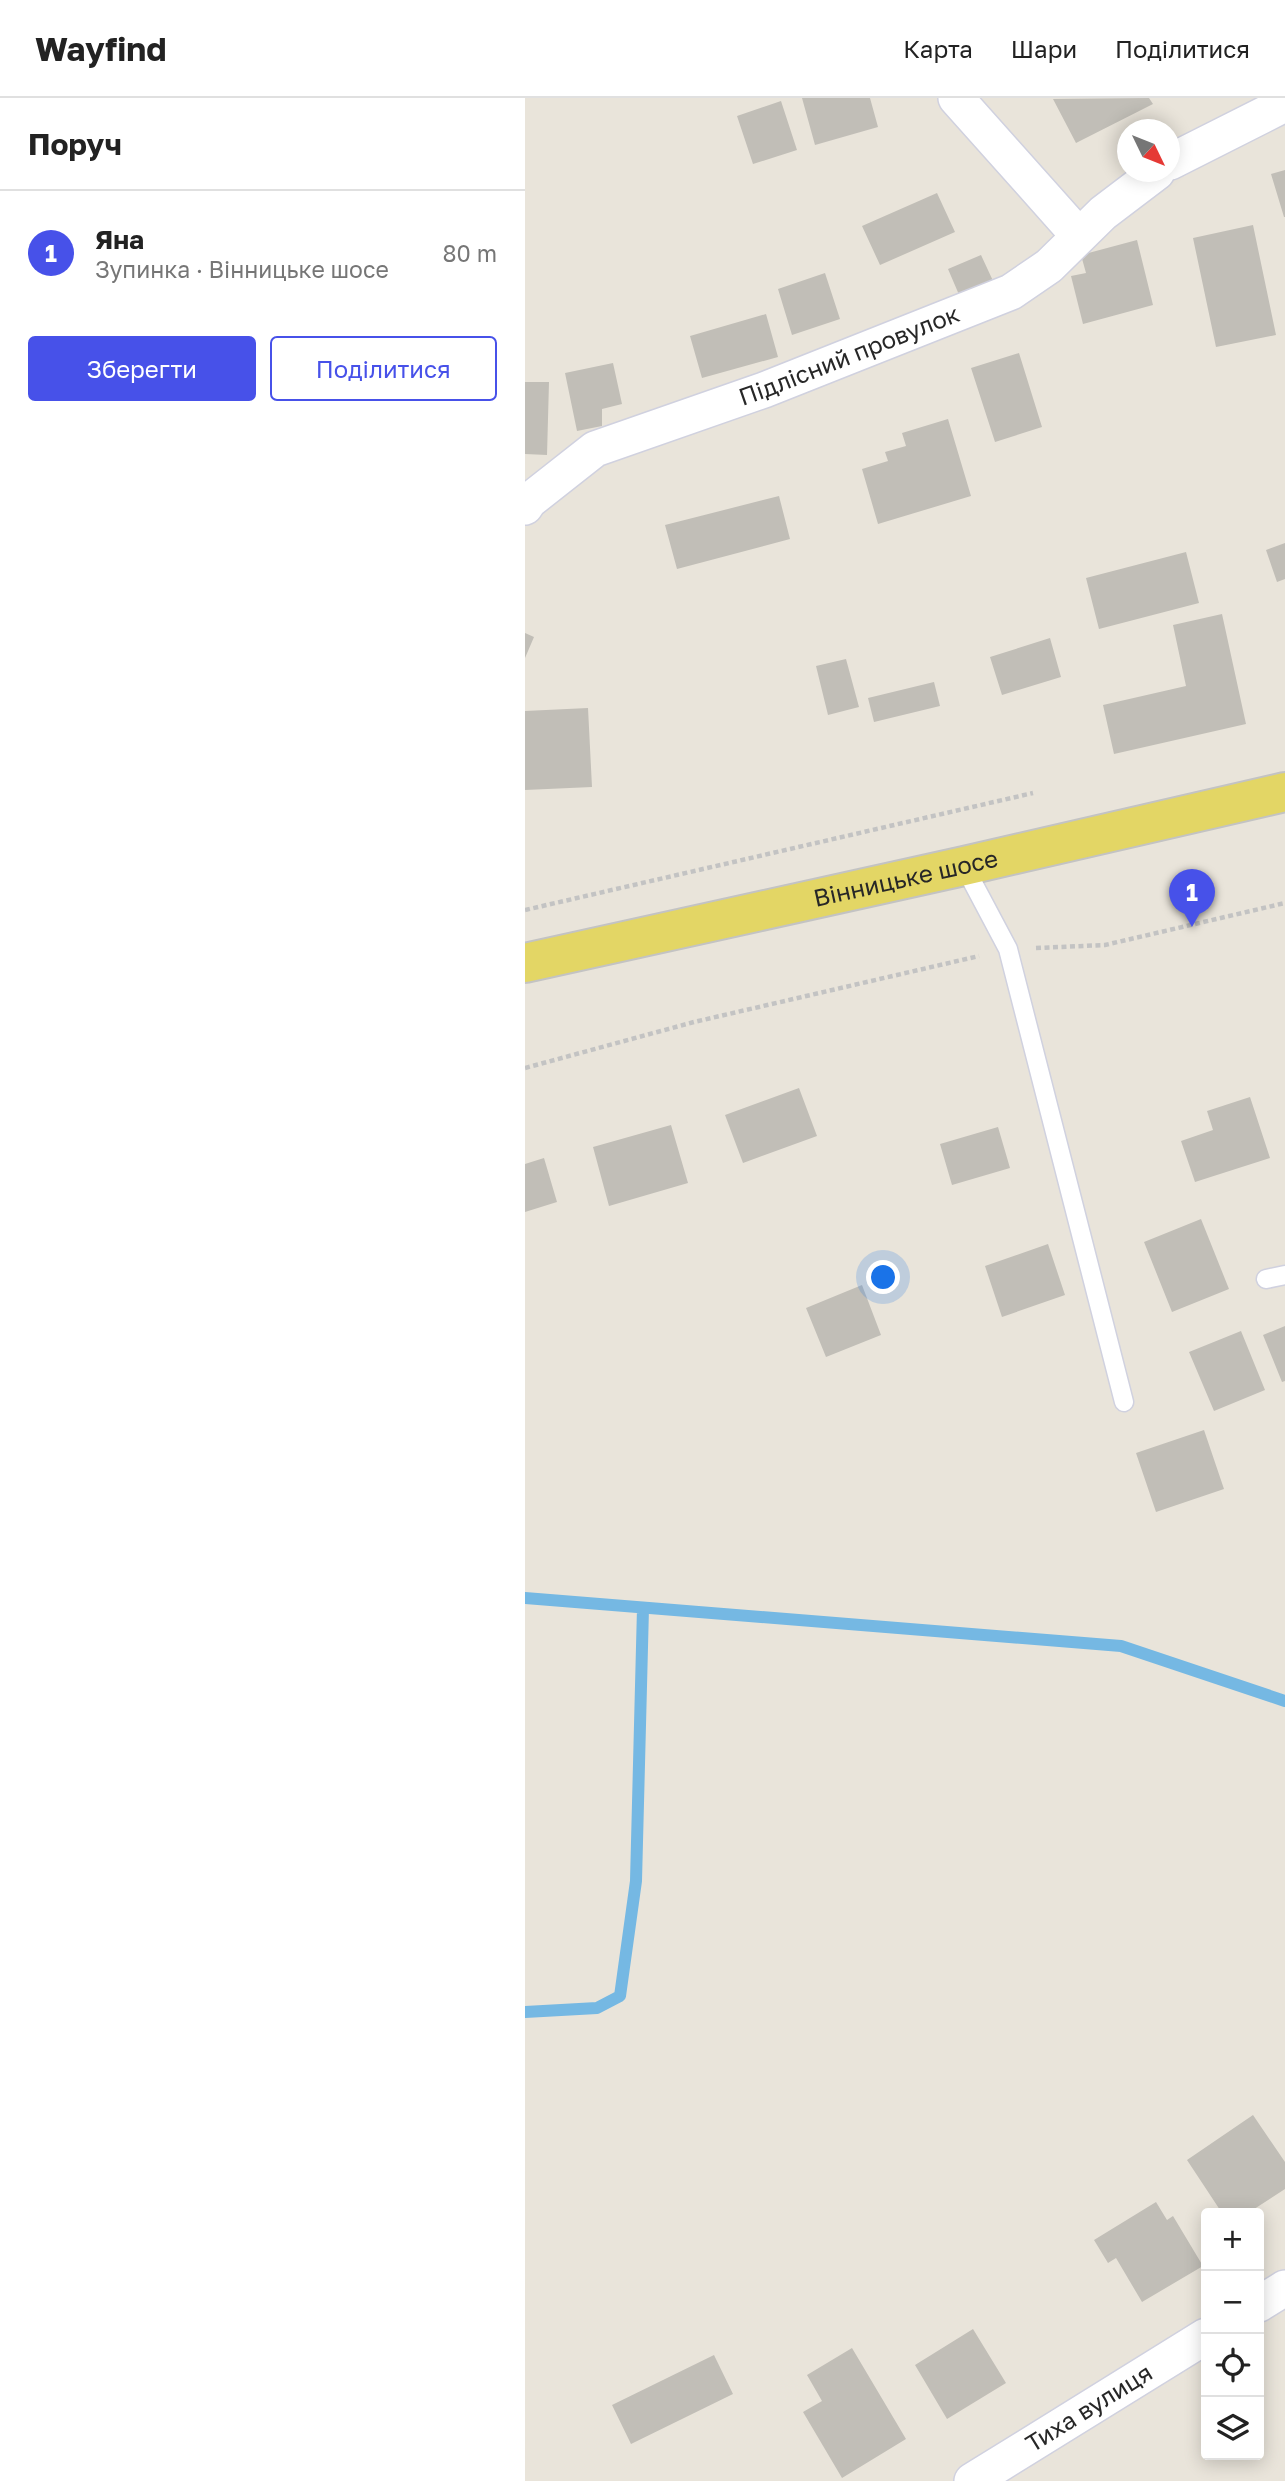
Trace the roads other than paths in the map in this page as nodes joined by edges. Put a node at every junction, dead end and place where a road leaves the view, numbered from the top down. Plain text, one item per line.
1 (956, 98) edge
2 (1285, 104) edge
3 (1180, 157) edge
4 (1144, 182) edge
5 (1079, 236) junction
6 (526, 503) edge
7 (1285, 792) edge
8 (964, 866) junction
9 (525, 963) edge
10 (1285, 1275) edge
11 (1266, 1279) dead end
12 (1124, 1402) dead end
13 (1285, 2288) edge
14 (1264, 2301) edge
15 (1201, 2339) edge
16 (981, 2479) edge

1 - 5 street
2 - 3 street
4 - 5 street, Підлісний провулок
5 - 6 street, Підлісний провулок
7 - 8 main road, Вінницьке шосе
8 - 9 main road, Вінницьке шосе
8 - 12 lane
10 - 11 lane
13 - 14 street
15 - 16 street, Тиха вулиця

